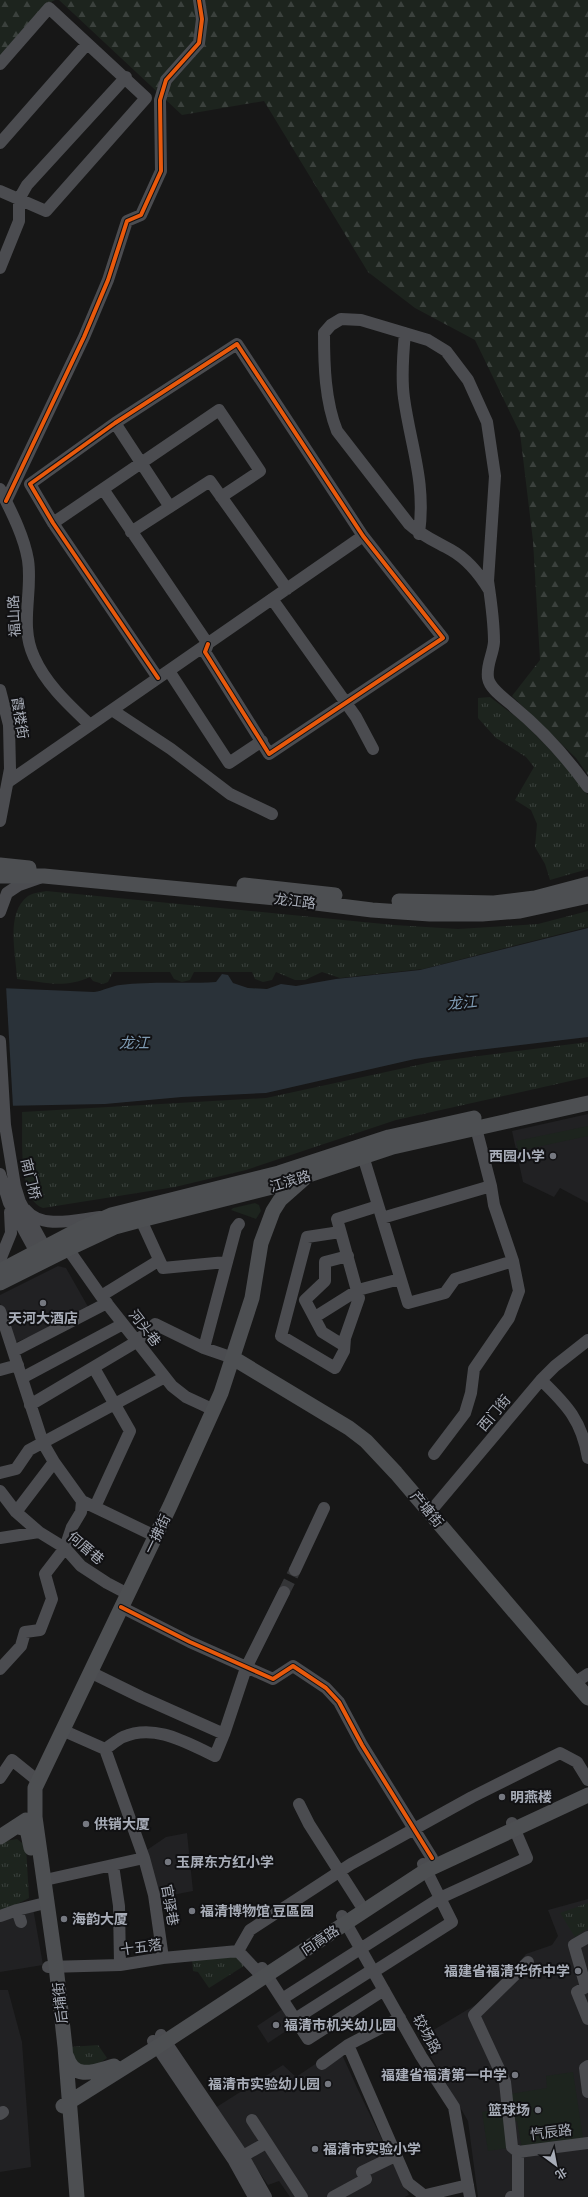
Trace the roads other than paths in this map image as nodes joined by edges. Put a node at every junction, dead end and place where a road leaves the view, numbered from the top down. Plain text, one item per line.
1 (199, 0) edge
2 (87, 44) junction
3 (0, 64) edge
4 (126, 77) junction
5 (0, 143) edge
6 (0, 191) edge
7 (19, 199) junction
8 (0, 268) edge
9 (405, 333) junction
10 (115, 423) junction
11 (143, 463) junction
12 (0, 489) edge
13 (103, 489) junction
14 (221, 497) junction
15 (6, 501) junction
16 (170, 507) junction
17 (53, 523) junction
18 (131, 532) junction
19 (419, 534) junction
20 (363, 536) junction
21 (287, 589) junction
22 (489, 590) junction
23 (272, 599) junction
24 (208, 644) junction
25 (169, 671) junction
26 (158, 678) junction
27 (0, 690) edge
28 (345, 703) junction
29 (112, 710) junction
30 (90, 725) junction
31 (262, 741) junction
32 (373, 749) dead end
33 (8, 782) junction
34 (588, 787) edge
35 (272, 814) dead end
36 (0, 821) edge
37 (0, 865) edge
38 (0, 876) edge
39 (44, 876) junction
40 (588, 884) edge
41 (588, 896) edge
42 (0, 912) edge
43 (0, 1041) edge
44 (588, 1093) edge
45 (588, 1103) edge
46 (476, 1128) junction
47 (364, 1156) junction
48 (0, 1174) edge
49 (306, 1177) junction
50 (491, 1186) junction
51 (14, 1202) junction
52 (378, 1206) junction
53 (111, 1215) junction
54 (382, 1218) junction
55 (141, 1220) junction
56 (239, 1224) dead end
57 (340, 1232) junction
58 (68, 1248) junction
59 (43, 1255) junction
60 (348, 1256) junction
61 (0, 1260) edge
62 (158, 1261) junction
63 (513, 1261) junction
64 (226, 1262) junction
65 (0, 1271) edge
66 (400, 1279) junction
67 (0, 1283) edge
68 (358, 1290) junction
69 (104, 1299) junction
70 (0, 1311) edge
71 (315, 1317) junction
72 (123, 1324) junction
73 (588, 1340) edge
74 (136, 1342) junction
75 (344, 1345) junction
76 (204, 1348) junction
77 (14, 1351) junction
78 (234, 1355) junction
79 (18, 1365) junction
80 (94, 1368) junction
81 (0, 1370) edge
82 (165, 1377) junction
83 (22, 1378) junction
84 (541, 1380) junction
85 (30, 1405) junction
86 (115, 1405) junction
87 (214, 1410) junction
88 (43, 1442) junction
89 (434, 1454) dead end
90 (588, 1456) edge
91 (54, 1462) junction
92 (0, 1473) edge
93 (0, 1491) edge
94 (82, 1501) junction
95 (95, 1507) junction
96 (324, 1508) dead end
97 (432, 1510) junction
98 (16, 1512) junction
99 (38, 1532) junction
100 (155, 1536) junction
101 (0, 1538) edge
102 (65, 1548) junction
103 (295, 1570) tunnel mouth
104 (284, 1592) tunnel mouth
105 (124, 1600) junction
106 (246, 1668) junction
107 (0, 1669) edge
108 (90, 1672) junction
109 (583, 1681) edge
110 (588, 1698) edge
111 (62, 1730) junction
112 (224, 1734) junction
113 (105, 1749) junction
114 (0, 1778) edge
115 (588, 1780) edge
116 (38, 1781) junction
117 (588, 1786) edge
118 (588, 1795) edge
119 (299, 1804) dead end
120 (34, 1815) junction
121 (513, 1826) junction
122 (0, 1827) edge
123 (18, 1827) junction
124 (413, 1828) junction
125 (0, 1837) edge
126 (144, 1858) junction
127 (113, 1865) junction
128 (427, 1865) junction
129 (340, 1871) junction
130 (45, 1880) junction
131 (440, 1898) junction
132 (41, 1904) junction
133 (360, 1904) junction
134 (0, 1916) edge
135 (342, 1916) junction
136 (588, 1937) edge
137 (360, 1948) junction
138 (238, 1951) junction
139 (163, 1958) junction
140 (528, 1962) dead end
141 (120, 1965) junction
142 (52, 1966) junction
143 (372, 1970) junction
144 (262, 1971) junction
145 (384, 1990) junction
146 (282, 1999) junction
147 (400, 2018) junction
148 (588, 2019) edge
149 (295, 2020) junction
150 (159, 2041) junction
151 (348, 2045) junction
152 (65, 2051) junction
153 (322, 2064) dead end
154 (114, 2066) junction
155 (588, 2066) edge
156 (588, 2092) edge
157 (67, 2099) junction
158 (252, 2120) dead end
159 (266, 2143) junction
160 (588, 2143) edge
161 (515, 2149) junction
162 (243, 2156) junction
163 (395, 2156) junction
164 (468, 2185) junction
165 (426, 2196) edge
166 (70, 2197) edge
167 (77, 2197) edge
168 (254, 2197) edge
169 (266, 2197) edge
170 (302, 2197) edge
171 (333, 2197) edge
172 (470, 2197) edge
173 (511, 2197) edge

1 - 15 street
2 - 3 street
2 - 4 street
2 - 5 street
4 - 7 street
4 - 7 street
6 - 7 street
7 - 8 street
9 - 19 street
9 - 19 street
9 - 22 street
10 - 11 street
10 - 17 street
10 - 20 street
11 - 13 street
11 - 14 street
11 - 16 street
12 - 15 street, 福山路
13 - 17 street
13 - 18 street
14 - 16 street
14 - 21 street
15 - 30 street, 福山路
16 - 18 street
17 - 26 street
18 - 24 street
19 - 22 street
20 - 21 street
20 - 28 street
21 - 23 street
22 - 34 street
23 - 24 street
23 - 28 street
24 - 25 street
24 - 31 street
25 - 26 street
25 - 31 street
26 - 29 street
27 - 33 street, 霞楼街
28 - 31 street
28 - 32 street
29 - 30 street
29 - 35 street
30 - 33 street
33 - 36 street, 霞楼街
37 - 40 main road, 龙江路
38 - 39 main road, 龙江路
39 - 41 main road, 龙江路
39 - 42 street
43 - 51 street, 南门桥
44 - 53 main road, 江滨路
45 - 46 main road, 江滨路
46 - 47 main road, 江滨路
46 - 50 street
47 - 49 main road, 江滨路
47 - 52 street
48 - 51 street, 南门桥
49 - 55 main road, 江滨路
49 - 78 main road, 一拂街
50 - 54 street
50 - 63 street
51 - 53 street
51 - 59 street, 南门桥
51 - 61 street
52 - 54 street
52 - 57 street
53 - 59 main road, 江滨路
54 - 66 street
55 - 58 main road, 江滨路
55 - 62 street
56 - 64 street
57 - 60 street
57 - 75 street
58 - 59 main road, 江滨路
58 - 69 street, 河头巷
59 - 65 main road, 江滨路
59 - 67 main road, 江滨路
60 - 68 street
60 - 71 street
62 - 64 street
62 - 69 street
63 - 66 street
63 - 89 street
64 - 76 street
66 - 68 street
68 - 71 street
68 - 75 street
69 - 72 street, 河头巷
69 - 77 street
70 - 77 street
71 - 75 street
72 - 74 street, 河头巷
72 - 83 street
73 - 84 street, 西门街
74 - 76 street
74 - 80 street
74 - 82 street, 河头巷
76 - 78 street
77 - 79 street
78 - 87 main road, 一拂街
78 - 97 main road, 产塘街
79 - 81 street
79 - 83 street
80 - 85 street
80 - 86 street
82 - 86 street
82 - 87 street, 河头巷
83 - 85 street
84 - 90 street
84 - 97 street, 西门街
85 - 88 street
86 - 88 street
86 - 95 street
87 - 100 main road, 一拂街
88 - 91 street
88 - 92 street
91 - 94 street
91 - 98 street
93 - 98 street, 何厝巷
94 - 95 street
94 - 102 street
95 - 100 street
96 - 103 street
97 - 109 main road, 产塘街
98 - 99 street, 何厝巷
99 - 101 street
99 - 102 street, 何厝巷
100 - 105 main road, 一拂街
102 - 105 street, 何厝巷
102 - 107 street
104 - 106 street
105 - 106 street, 何厝巷
105 - 108 main road, 一拂街
106 - 112 street
106 - 124 street, 何厝巷
108 - 111 main road, 一拂街
108 - 112 street
109 - 110 main road, 产塘街
111 - 113 street
111 - 116 main road, 一拂街
112 - 113 street
113 - 126 street, 官驿巷
114 - 116 street
115 - 124 street
116 - 120 main road, 一拂街
117 - 121 main road, 向高路
118 - 121 main road, 向高路
119 - 129 street
120 - 122 main road
120 - 123 main road
120 - 130 main road, 后埔街
121 - 128 main road, 向高路
121 - 131 street
123 - 125 main road
123 - 132 main road, 后埔街
124 - 128 street
124 - 129 street
126 - 127 street
126 - 139 street, 官驿巷
127 - 130 street
127 - 141 street
128 - 131 street
128 - 133 main road, 向高路
128 - 144 main road, 向高路
129 - 133 street
129 - 138 street
130 - 142 main road, 后埔街
131 - 137 street
131 - 143 street
132 - 134 street
132 - 142 main road, 后埔街
133 - 135 main road, 向高路
135 - 137 street, 较场路
135 - 144 main road, 向高路
136 - 148 street
137 - 143 street, 较场路
137 - 146 street
138 - 139 street, 十五落
138 - 144 street
139 - 141 street, 十五落
140 - 161 street
141 - 142 street, 十五落
142 - 152 main road, 后埔街
142 - 157 main road, 后埔街
143 - 145 street, 较场路
143 - 149 street
144 - 146 street
144 - 150 main road, 向高路
145 - 147 street, 较场路
145 - 149 street
146 - 149 street
147 - 151 street
147 - 164 street, 较场路
150 - 154 main road, 向高路
150 - 157 main road, 向高路
150 - 162 street
150 - 168 street
151 - 153 street
151 - 163 street
152 - 154 main road, 向高路
152 - 157 main road, 后埔街
154 - 157 main road, 向高路
155 - 156 street
157 - 166 main road, 后埔街
157 - 167 main road, 后埔街
158 - 159 street
159 - 162 street
159 - 170 street
160 - 161 street, 忾辰路
161 - 173 street
162 - 169 street
163 - 165 street
163 - 171 street
164 - 165 street
164 - 172 street, 较场路

